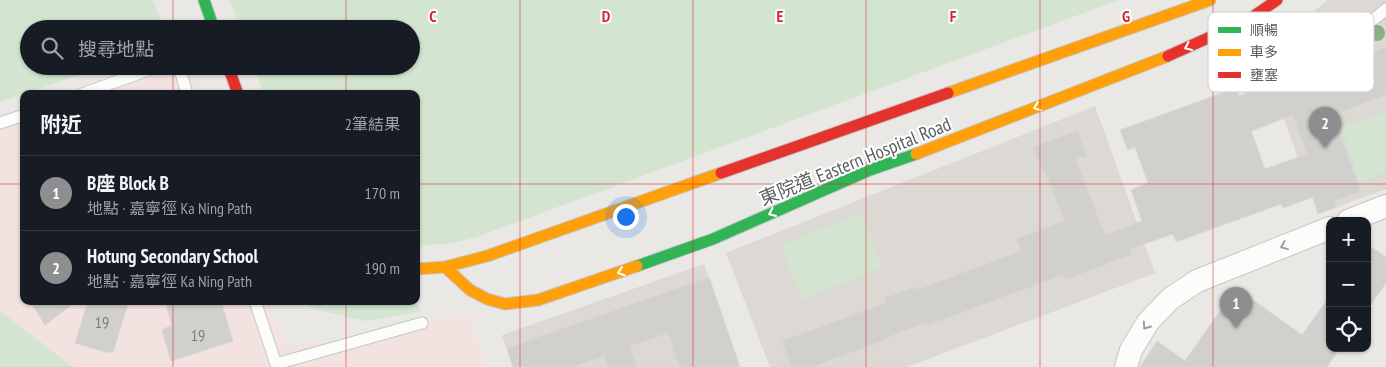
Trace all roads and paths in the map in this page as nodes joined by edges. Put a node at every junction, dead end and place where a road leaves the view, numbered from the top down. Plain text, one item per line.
1 (204, 0) edge
2 (1210, 0) edge
3 (1277, 0) edge
4 (1386, 9) edge
5 (1260, 12) edge
6 (1374, 19) edge
7 (211, 20) edge
8 (1208, 38) edge
9 (134, 75) edge
10 (182, 75) edge
11 (231, 75) edge
12 (93, 90) edge
13 (186, 90) edge
14 (237, 90) edge
15 (20, 116) edge
16 (0, 123) edge
17 (1386, 206) edge
18 (1358, 217) edge
19 (1326, 230) edge
20 (444, 267) junction
21 (420, 269) edge
22 (256, 305) edge
23 (422, 324) dead end
24 (1126, 367) edge

1 - 7 street
2 - 20 street, 東院道 Eastern Hospital Road
3 -> 5 street, 東院道 Eastern Hospital Road
4 - 6 lane
8 -> 20 street, 東院道 Eastern Hospital Road
9 - 12 lane
10 - 13 lane
11 - 14 street
15 - 16 lane
17 - 18 street
19 -> 24 street
20 - 21 street, 東院道 Eastern Hospital Road
22 - 23 lane

